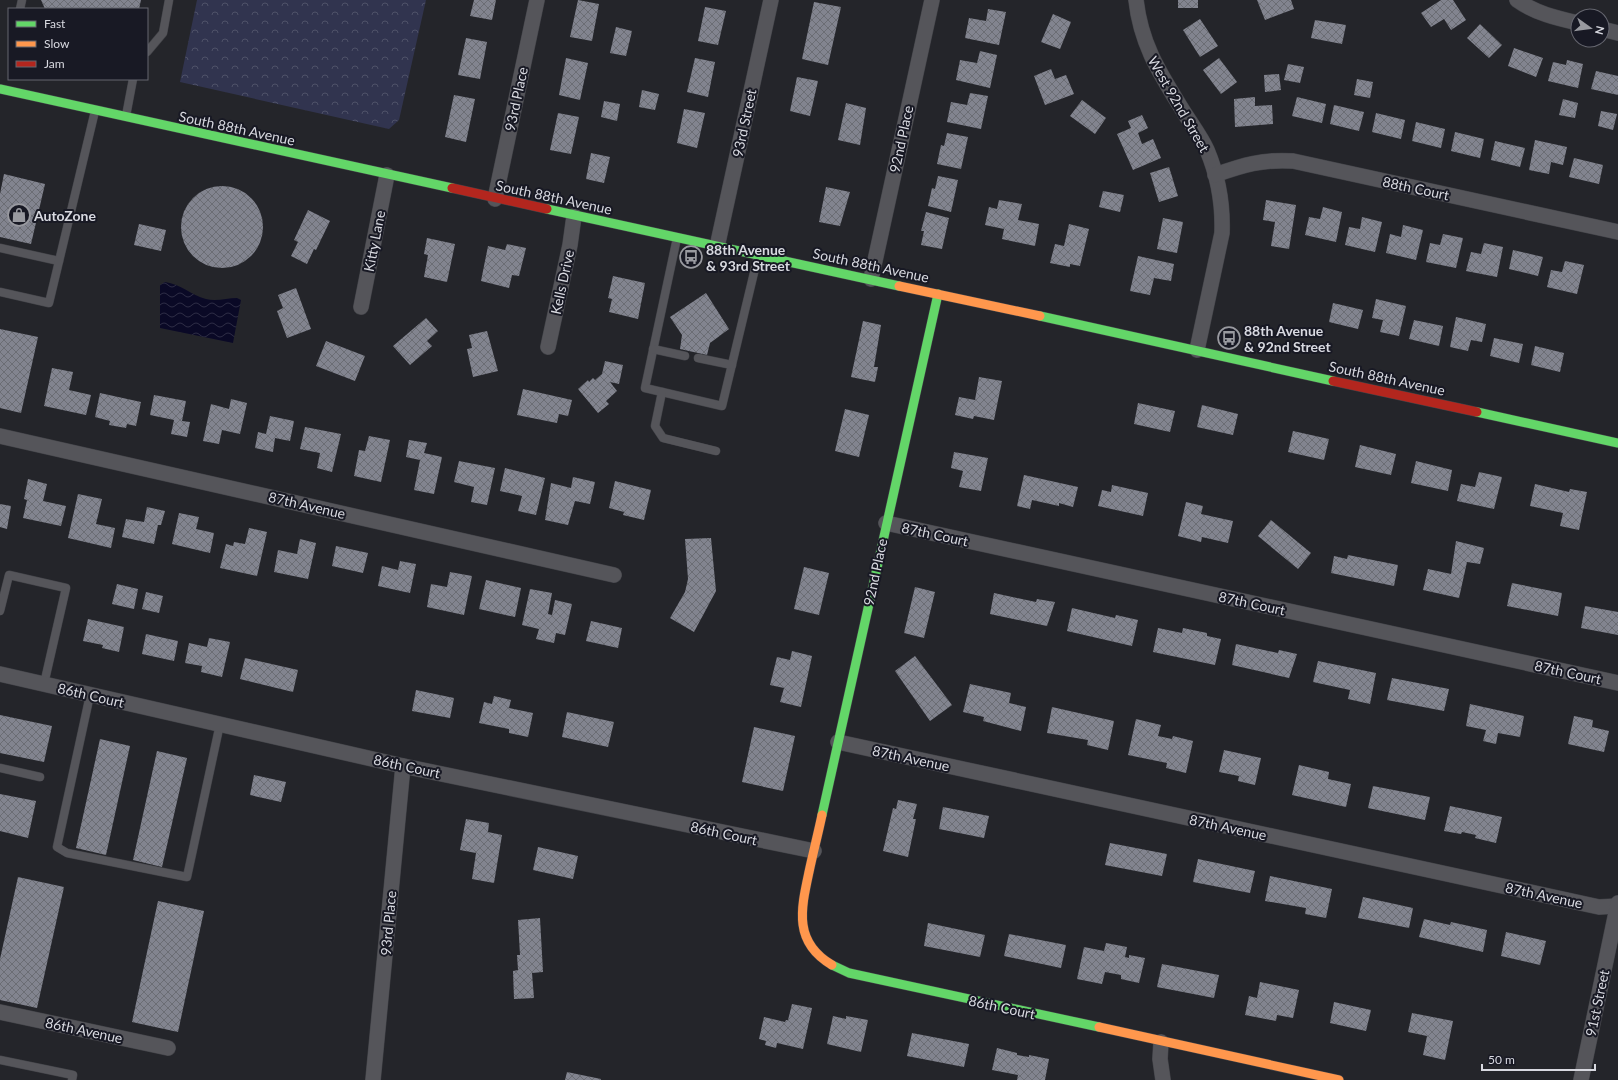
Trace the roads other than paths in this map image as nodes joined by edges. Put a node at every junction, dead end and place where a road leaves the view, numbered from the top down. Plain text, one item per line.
1 (169, 0) edge
2 (537, 0) edge
3 (771, 0) edge
4 (932, 0) edge
5 (1136, 0) edge
6 (1517, 0) edge
7 (1570, 21) edge
8 (148, 51) edge
9 (133, 80) edge
10 (0, 89) edge
11 (95, 110) junction
12 (126, 117) junction
13 (387, 175) junction
14 (1216, 175) junction
15 (495, 199) junction
16 (574, 216) junction
17 (1618, 232) edge
18 (677, 238) junction
19 (717, 247) junction
20 (0, 248) edge
21 (758, 255) junction
22 (59, 261) junction
23 (871, 279) junction
24 (0, 292) edge
25 (938, 294) junction
26 (361, 307) dead end
27 (548, 347) dead end
28 (654, 349) junction
29 (1197, 350) junction
30 (685, 356) dead end
31 (698, 358) dead end
32 (732, 365) junction
33 (662, 392) junction
34 (0, 436) edge
35 (1618, 443) edge
36 (716, 451) dead end
37 (886, 523) junction
38 (614, 574) dead end
39 (0, 611) edge
40 (0, 674) edge
41 (1618, 683) edge
42 (44, 684) junction
43 (90, 695) junction
44 (220, 724) junction
45 (838, 742) junction
46 (403, 766) junction
47 (0, 768) edge
48 (40, 777) dead end
49 (814, 851) junction
50 (1618, 905) edge
51 (0, 1012) edge
52 (1161, 1042) junction
53 (168, 1048) dead end
54 (0, 1060) edge
55 (72, 1080) edge
56 (373, 1080) edge
57 (1163, 1080) edge
58 (1339, 1080) edge
59 (1581, 1080) edge

1 - 8 lane
2 - 15 street, 93rd Place
3 - 19 street, 93rd Street
4 - 23 street, 92nd Place
5 - 14 street, West 92nd Street
6 - 7 street
9 - 12 lane
10 - 11 street, South 88th Avenue
11 - 12 street, South 88th Avenue
11 - 22 lane
12 - 13 street, South 88th Avenue
13 - 15 street, South 88th Avenue
13 - 26 street, Kitty Lane
14 - 17 street, 88th Court
14 - 29 street, West 92nd Street
15 - 16 street, South 88th Avenue
16 - 18 street, South 88th Avenue
16 - 27 street, Kells Drive
18 - 19 street, South 88th Avenue
18 - 28 lane
19 - 21 street, South 88th Avenue
20 - 22 lane
21 - 23 street, South 88th Avenue
21 - 32 lane
22 - 24 lane
23 - 25 street, South 88th Avenue
25 - 29 street, South 88th Avenue
25 - 37 street, 92nd Place
28 - 30 lane
28 - 33 lane
29 - 35 street, South 88th Avenue
31 - 32 lane
32 - 33 lane
33 - 36 lane
34 - 38 street, 87th Avenue
37 - 41 street, 87th Court
37 - 45 street, 92nd Place
39 - 42 lane
40 - 42 street, 86th Court
42 - 43 street, 86th Court
43 - 44 street, 86th Court
43 - 44 lane
44 - 46 street, 86th Court
45 - 49 street, 92nd Place
45 - 50 street, 87th Avenue
46 - 49 street, 86th Court
46 - 56 street, 93rd Place
47 - 48 lane
49 - 52 street, 86th Court
50 - 59 street, 91st Street
51 - 53 street, 86th Avenue
52 - 57 street
52 - 58 street, 86th Court
54 - 55 lane

